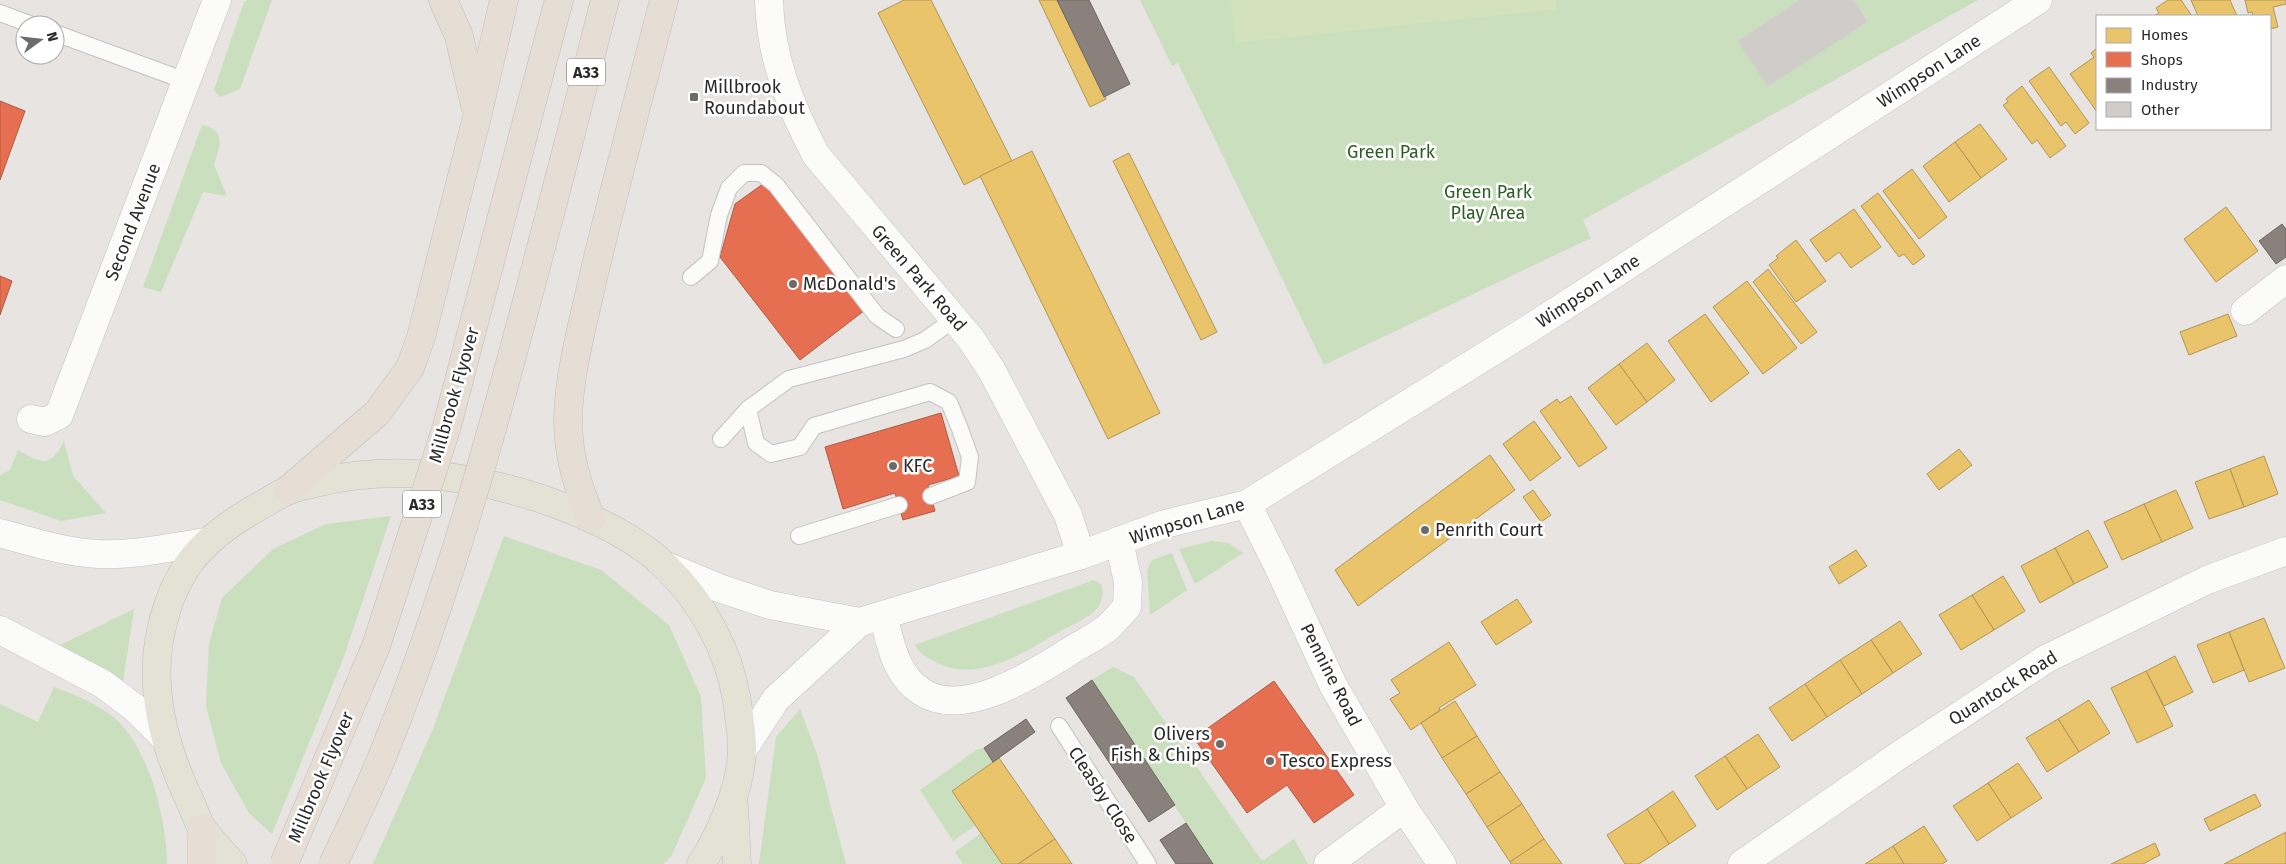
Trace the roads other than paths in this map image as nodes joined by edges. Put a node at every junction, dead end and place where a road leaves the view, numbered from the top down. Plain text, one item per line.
1 (216, 0) edge
2 (443, 0) edge
3 (504, 0) edge
4 (559, 0) edge
5 (605, 0) edge
6 (664, 0) edge
7 (769, 0) edge
8 (2038, 0) edge
9 (0, 13) edge
10 (15, 19) edge
11 (65, 37) edge
12 (186, 81) junction
13 (477, 116) junction
14 (691, 277) dead end
15 (2286, 279) edge
16 (2244, 311) dead end
17 (956, 318) junction
18 (896, 329) dead end
19 (748, 409) junction
20 (31, 419) dead end
21 (721, 439) dead end
22 (288, 490) junction
23 (931, 496) dead end
24 (1247, 504) junction
25 (899, 506) dead end
26 (591, 518) junction
27 (0, 532) edge
28 (799, 536) dead end
29 (1119, 541) junction
30 (206, 542) junction
31 (2286, 550) edge
32 (1081, 555) junction
33 (666, 566) junction
34 (872, 619) junction
35 (0, 630) edge
36 (1059, 726) dead end
37 (165, 738) junction
38 (742, 751) junction
39 (733, 796) junction
40 (1404, 808) junction
41 (202, 828) junction
42 (202, 864) edge
43 (233, 864) edge
44 (284, 864) edge
45 (334, 864) edge
46 (701, 864) edge
47 (737, 864) edge
48 (1148, 864) edge
49 (1328, 864) edge
50 (1442, 864) edge
51 (1742, 864) edge

1 - 12 street, Second Avenue
2 - 13 highway
3 - 13 highway
4 - 44 highway, Millbrook Flyover / A33, bridge
5 - 45 highway, A33, bridge
6 - 26 highway
7 - 17 street, Green Park Road
8 - 24 street, Wimpson Lane
9 - 10 lane
11 - 12 lane
12 - 20 street, Second Avenue
13 - 22 highway
14 - 18 lane
15 - 16 street
17 - 19 lane
17 - 32 street, Green Park Road
19 - 21 lane
19 - 23 lane
22 - 26 main road
22 - 30 main road
24 - 29 street, Wimpson Lane
24 - 40 street, Pennine Road
25 - 28 lane
26 - 33 main road
27 - 30 street
29 - 32 street, Wimpson Lane
29 - 34 street, Wimpson Lane
30 - 37 main road
31 - 51 street, Quantock Road
32 - 34 street, Wimpson Lane
33 - 34 street
33 - 38 main road
34 - 38 street
35 - 37 street
36 - 48 lane, Cleasby Close
37 - 41 main road
38 - 39 main road
39 - 46 main road
39 - 47 main road
40 - 49 street
40 - 50 street, Pennine Road
41 - 42 highway
41 - 43 main road

